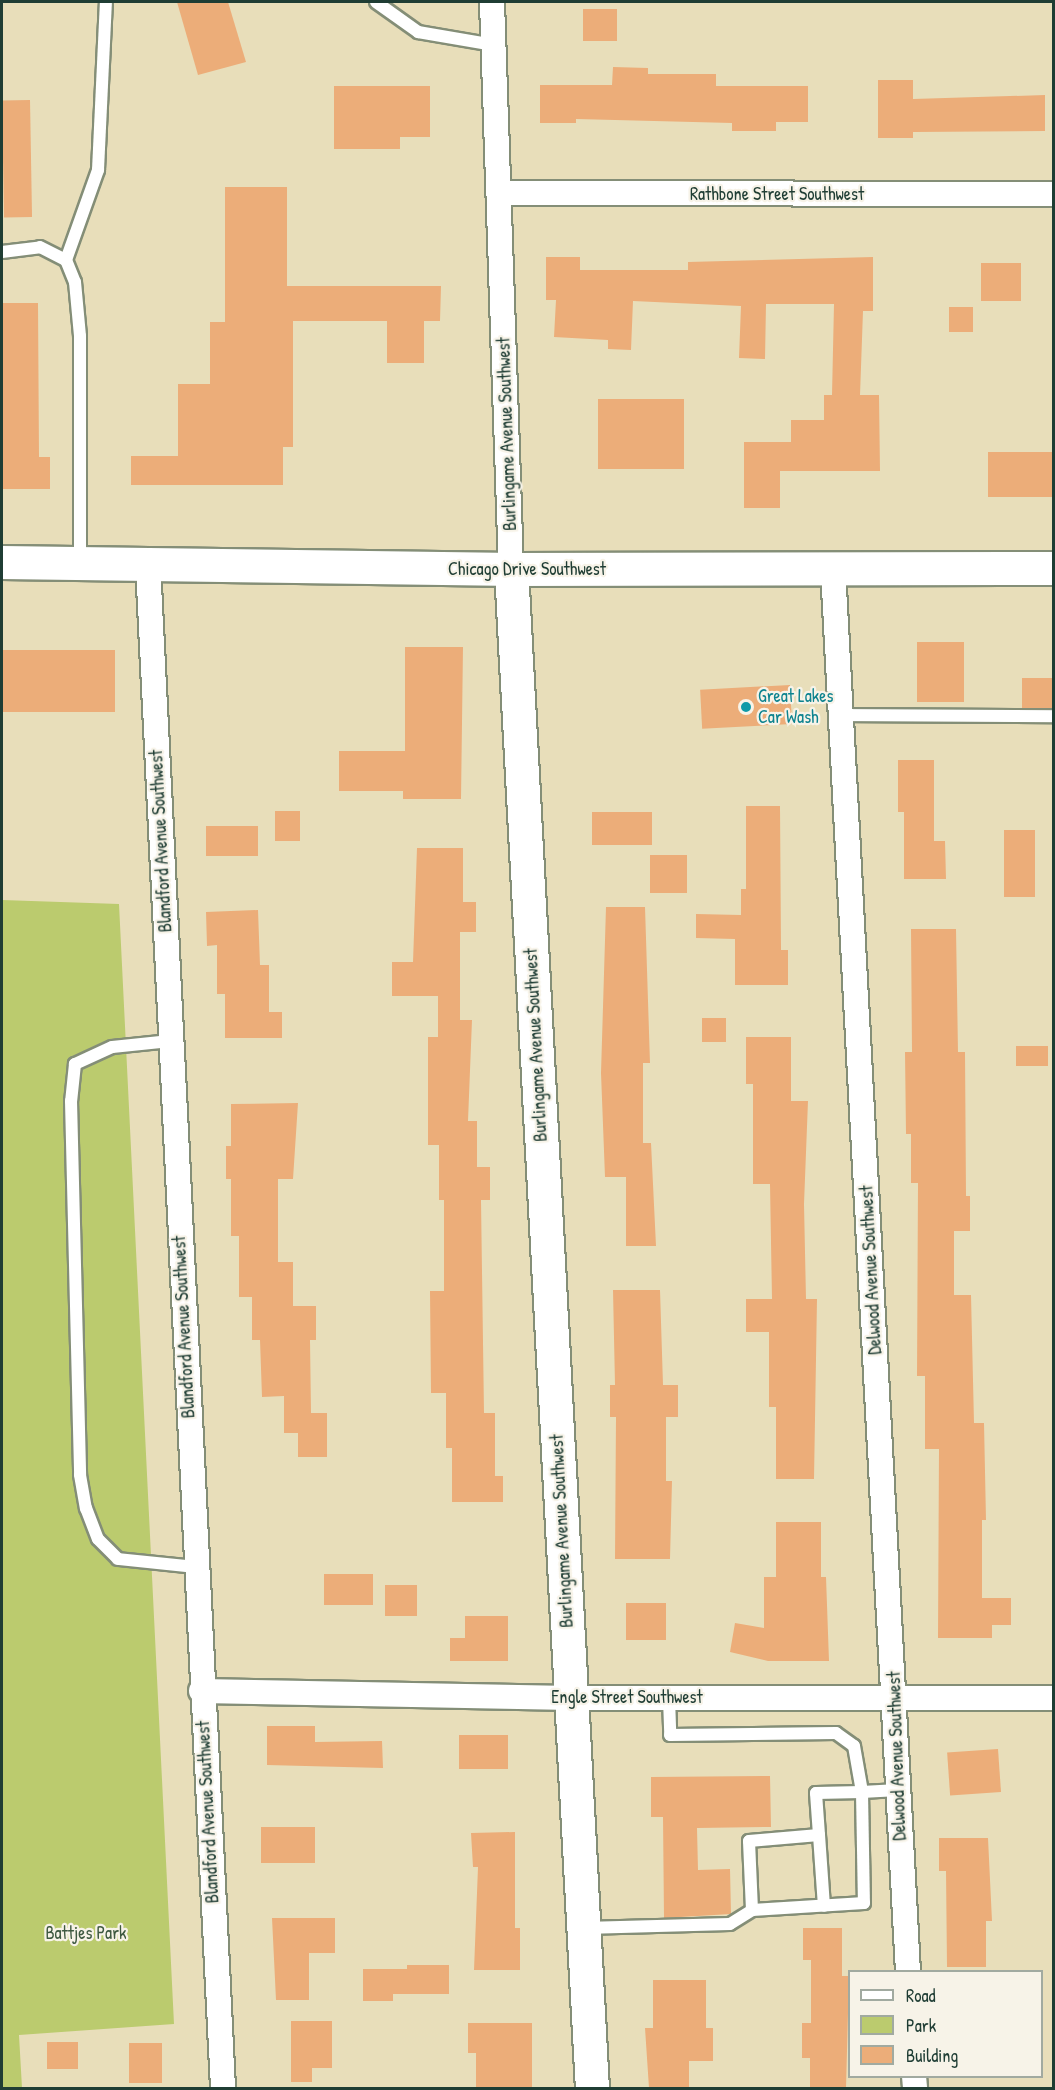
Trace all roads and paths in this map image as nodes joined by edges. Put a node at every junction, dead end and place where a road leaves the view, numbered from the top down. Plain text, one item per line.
1 (106, 2) edge
2 (376, 2) edge
3 (492, 2) edge
4 (494, 45) junction
5 (500, 193) junction
6 (1053, 194) edge
7 (2, 252) edge
8 (66, 260) junction
9 (2, 562) edge
10 (80, 564) junction
11 (148, 565) junction
12 (1053, 568) edge
13 (511, 569) junction
14 (833, 569) junction
15 (840, 715) junction
16 (1053, 716) edge
17 (170, 1041) junction
18 (195, 1567) junction
19 (201, 1691) junction
20 (895, 1697) junction
21 (571, 1698) junction
22 (669, 1698) junction
23 (1053, 1698) edge
24 (898, 1790) junction
25 (862, 1792) junction
26 (819, 1835) junction
27 (824, 1906) junction
28 (752, 1910) junction
29 (582, 1929) junction
30 (908, 1970) edge
31 (223, 2088) edge
32 (592, 2088) edge

1 - 8 lane
2 - 4 lane
3 - 4 street, Burlingame Avenue Southwest
4 - 5 street, Burlingame Avenue Southwest
5 - 6 street, Rathbone Street Southwest
5 - 13 street, Burlingame Avenue Southwest
7 - 8 lane
8 - 10 lane
9 - 10 street, Chicago Drive Southwest
10 - 11 street, Chicago Drive Southwest
11 - 13 street, Chicago Drive Southwest
11 - 17 street, Blandford Avenue Southwest
12 - 14 street, Chicago Drive Southwest
13 - 14 street, Chicago Drive Southwest
13 - 21 street, Burlingame Avenue Southwest
14 - 15 street, Delwood Avenue Southwest
15 - 16 lane
15 - 20 street, Delwood Avenue Southwest
17 - 18 street, Blandford Avenue Southwest
17 - 18 lane
18 - 19 street, Blandford Avenue Southwest
19 - 21 street, Engle Street Southwest
19 - 31 street, Blandford Avenue Southwest
20 - 22 street, Engle Street Southwest
20 - 23 street, Engle Street Southwest
20 - 24 street, Delwood Avenue Southwest
21 - 22 street, Engle Street Southwest
21 - 29 street, Burlingame Avenue Southwest
22 - 25 lane
24 - 25 lane
24 - 30 street, Delwood Avenue Southwest
25 - 26 lane
25 - 27 lane
26 - 27 lane
26 - 28 lane
27 - 28 lane
28 - 29 lane
29 - 32 street, Burlingame Avenue Southwest

